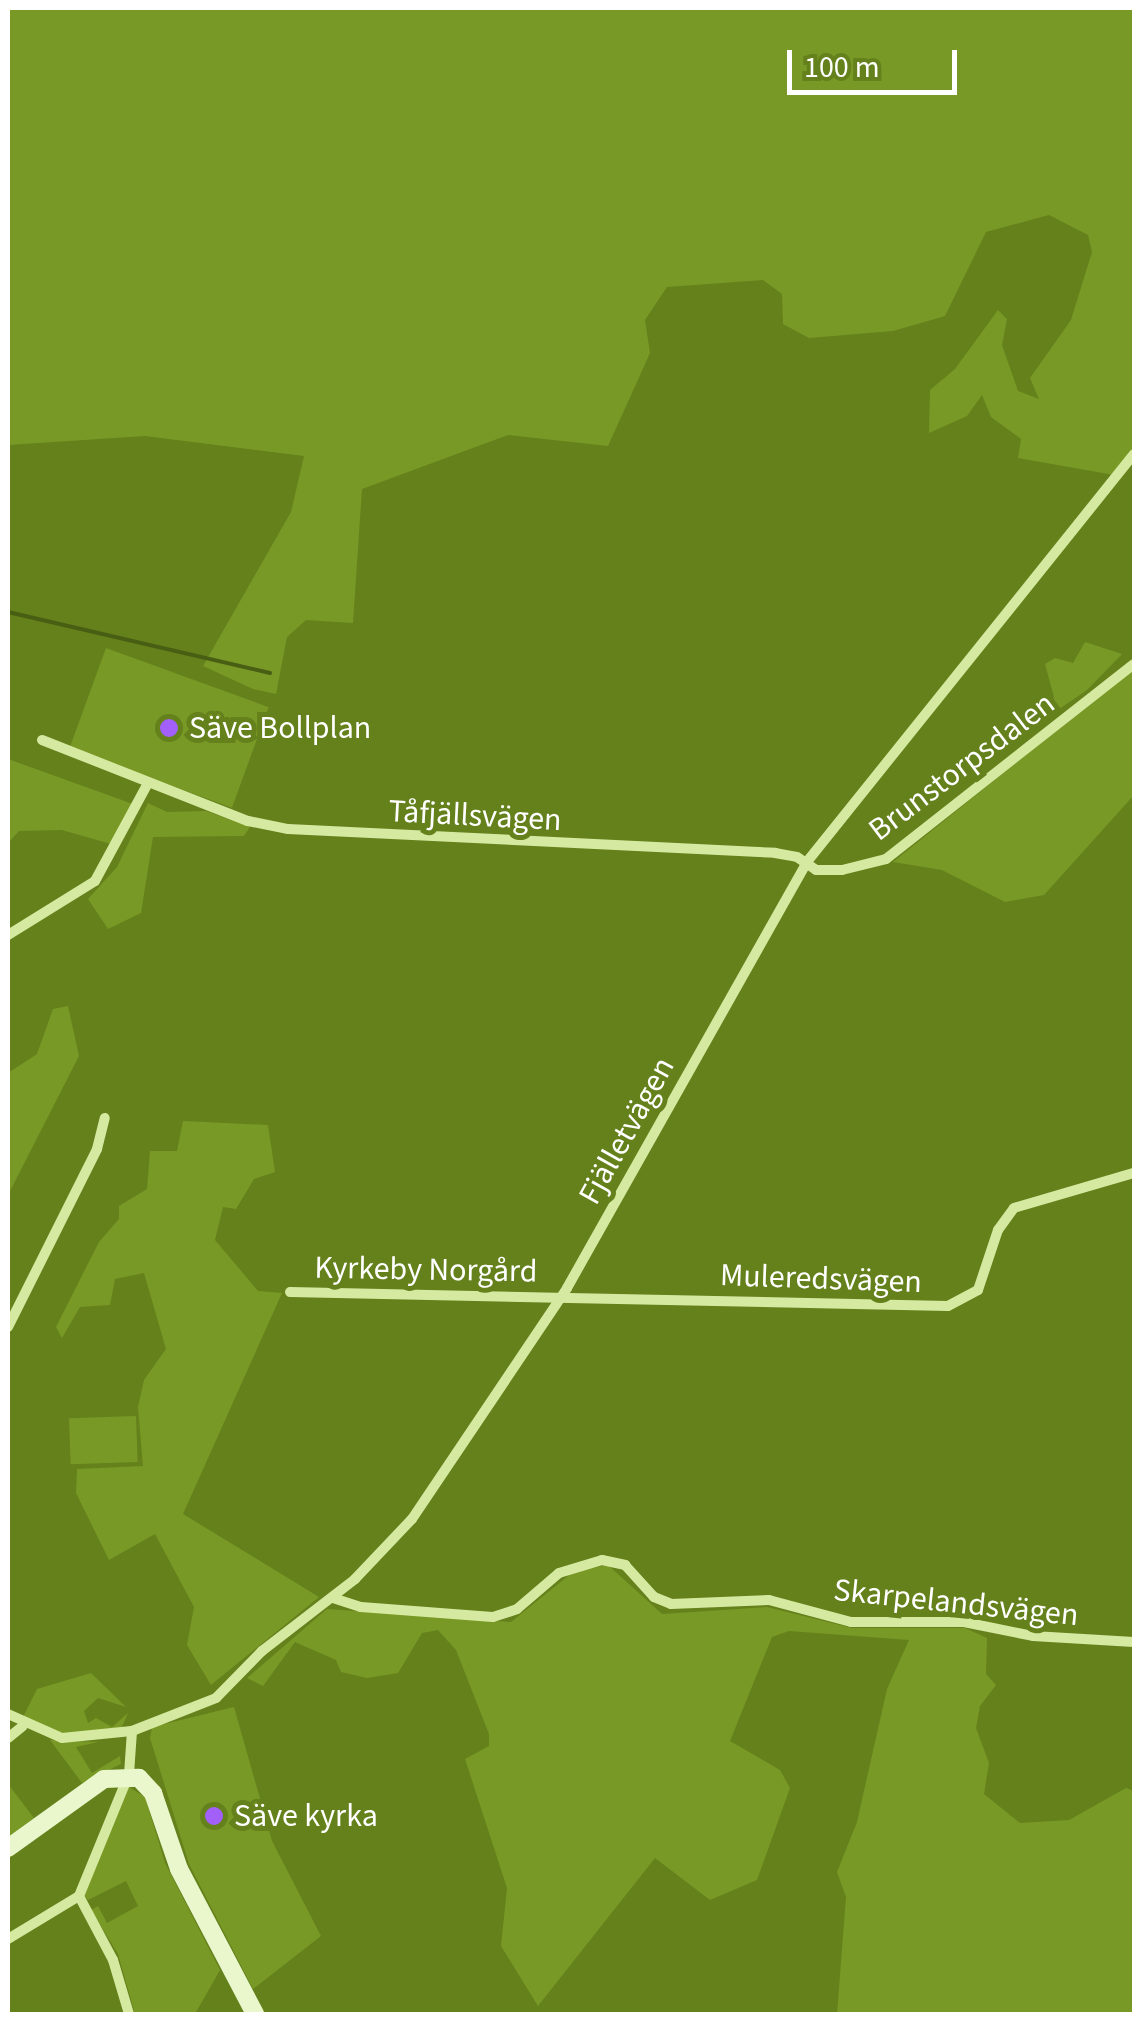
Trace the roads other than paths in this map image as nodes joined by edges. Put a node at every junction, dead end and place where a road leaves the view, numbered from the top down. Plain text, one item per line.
1 (1134, 454) edge
2 (1134, 664) edge
3 (42, 740) dead end
4 (148, 782) junction
5 (806, 862) junction
6 (8, 935) edge
7 (105, 1118) dead end
8 (1134, 1173) edge
9 (290, 1292) dead end
10 (561, 1298) junction
11 (8, 1328) edge
12 (333, 1598) junction
13 (1134, 1642) edge
14 (8, 1714) edge
15 (23, 1726) junction
16 (132, 1732) junction
17 (8, 1738) edge
18 (129, 1774) junction
19 (8, 1848) edge
20 (80, 1896) junction
21 (8, 1939) edge
22 (129, 2014) edge
23 (255, 2014) edge

1 - 5 street, Fjälletvägen
2 - 5 street, Brunstorpsdalen
3 - 4 street, Tåfjällsvägen
4 - 5 street, Tåfjällsvägen
4 - 6 street
5 - 10 street, Fjälletvägen
7 - 11 street
8 - 10 street, Muleredsvägen
9 - 10 street, Kyrkeby Norgård
10 - 12 street, Fjälletvägen
12 - 13 street, Skarpelandsvägen
12 - 16 street, Fjälletvägen
14 - 15 street
15 - 16 street, Fjälletvägen
15 - 17 street
16 - 18 street
18 - 19 street
18 - 20 street
18 - 23 street
20 - 21 street
20 - 22 street

